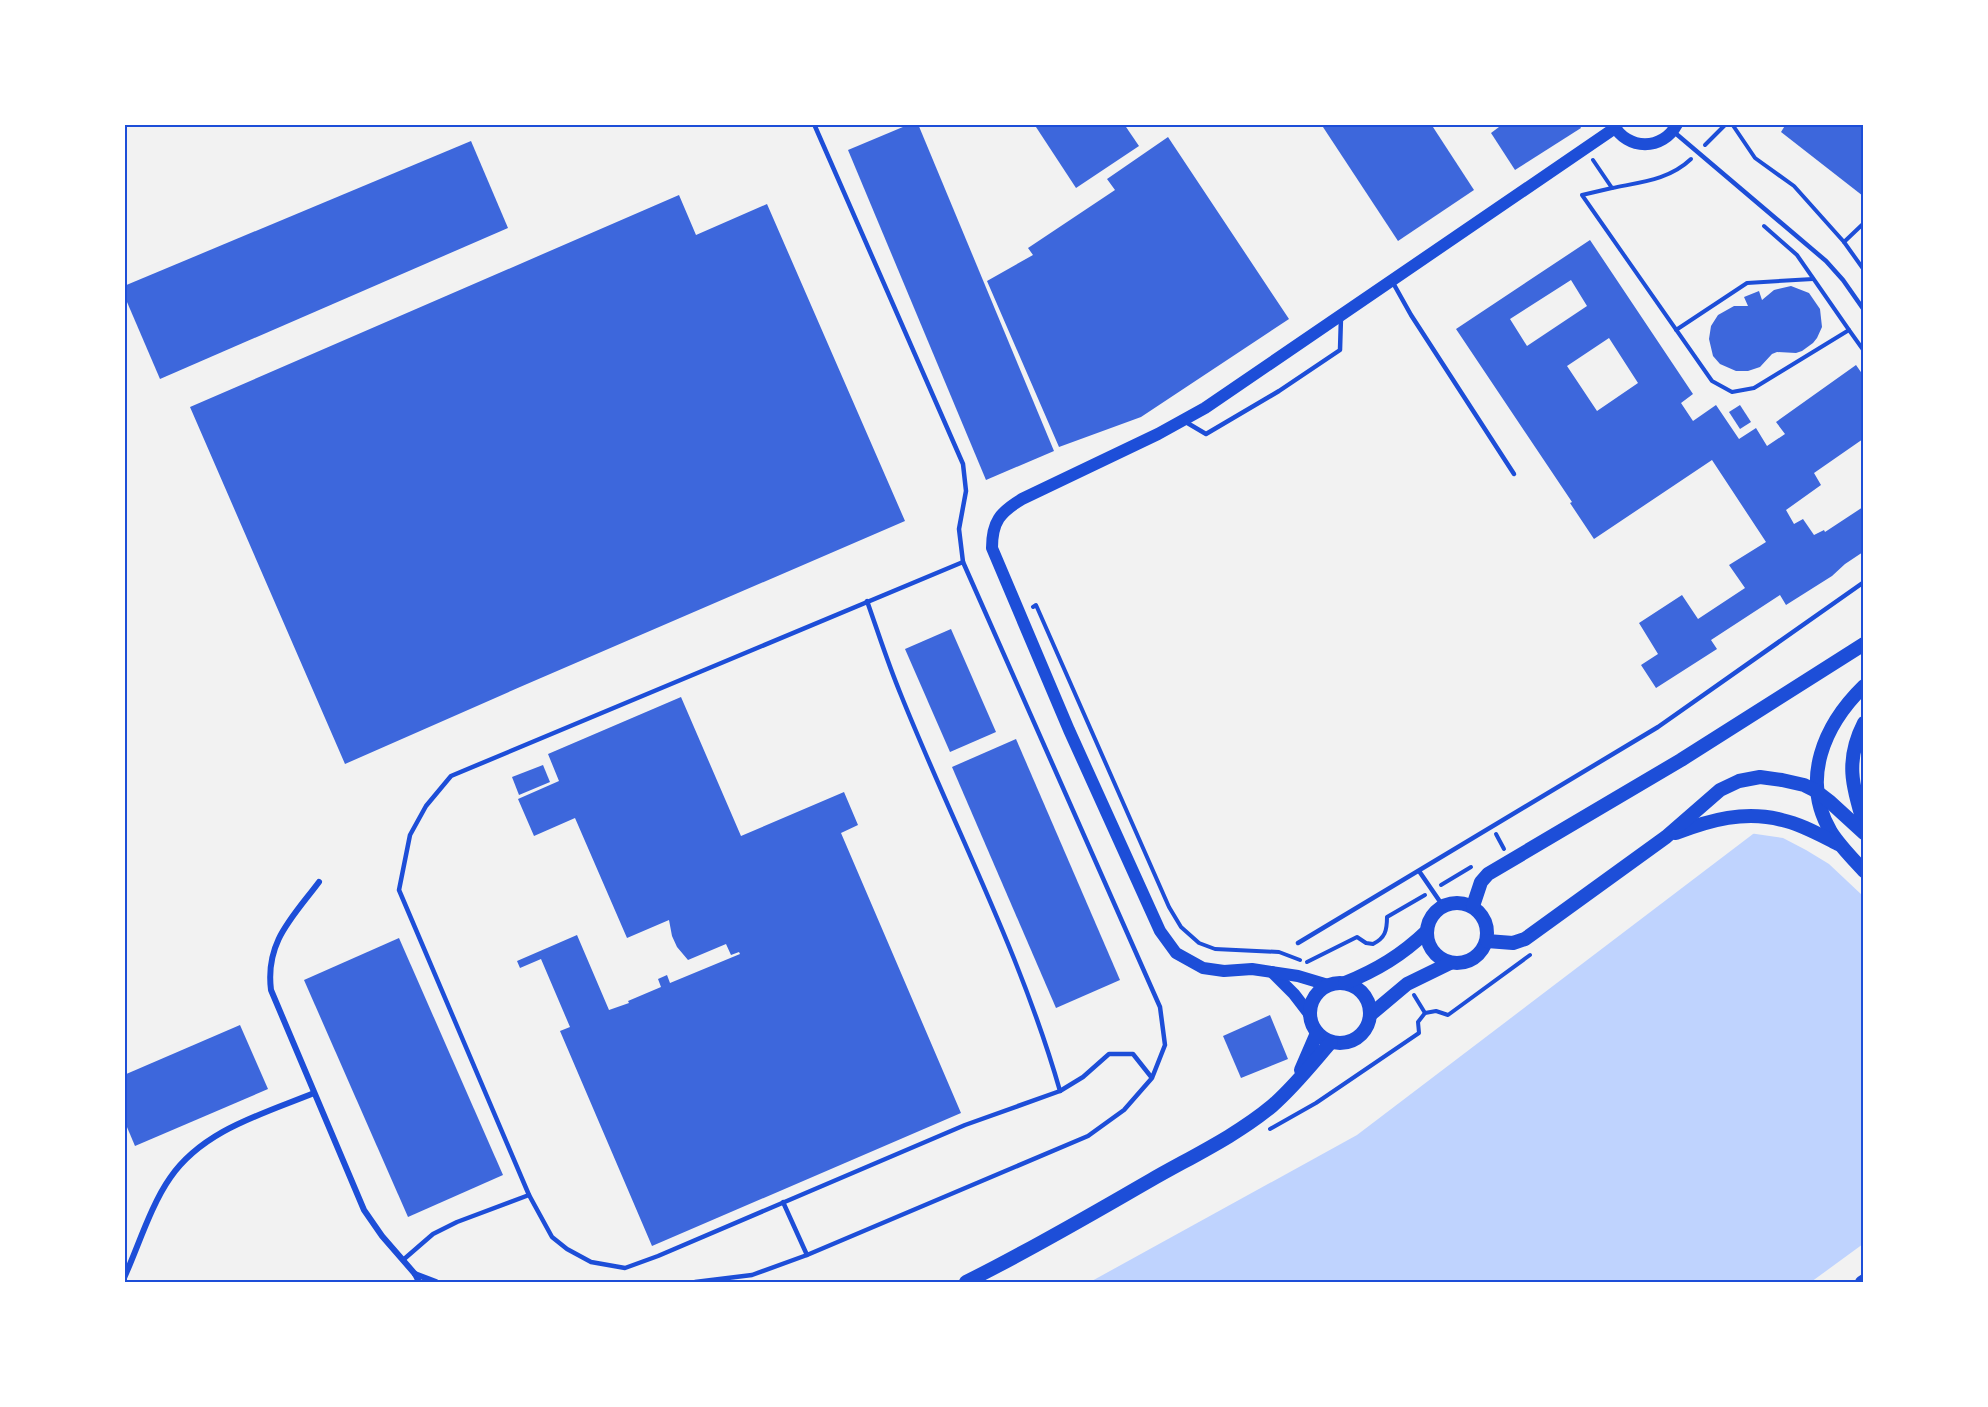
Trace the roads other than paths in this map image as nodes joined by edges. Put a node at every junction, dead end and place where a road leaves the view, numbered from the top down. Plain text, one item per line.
1 (814, 124) edge
2 (1614, 126) edge
3 (1675, 128) edge
4 (1391, 280) junction
5 (1863, 310) edge
6 (1341, 315) junction
7 (1184, 421) junction
8 (1514, 474) dead end
9 (963, 562) junction
10 (1863, 582) edge
11 (867, 601) junction
12 (1863, 644) edge
13 (1863, 686) edge
14 (1863, 723) edge
15 (1810, 788) junction
16 (1863, 824) edge
17 (1863, 833) edge
18 (1666, 837) junction
19 (1840, 845) junction
20 (1419, 871) junction
21 (1863, 871) edge
22 (319, 882) dead end
23 (1443, 906) junction
24 (1473, 906) junction
25 (1427, 931) junction
26 (1487, 941) junction
27 (1298, 943) dead end
28 (1450, 963) junction
29 (1272, 972) junction
30 (1346, 983) junction
31 (1328, 985) junction
32 (1310, 1015) junction
33 (1370, 1015) junction
34 (1317, 1033) junction
35 (1331, 1042) junction
36 (1152, 1078) junction
37 (1296, 1083) junction
38 (1060, 1091) junction
39 (314, 1093) junction
40 (529, 1195) junction
41 (783, 1202) junction
42 (807, 1255) junction
43 (403, 1260) junction
44 (415, 1274) junction
45 (124, 1278) edge
46 (419, 1282) edge
47 (436, 1282) edge
48 (695, 1282) edge
49 (966, 1282) edge

1 - 9 lane
2 - 3 main road
2 - 4 main road
3 - 5 lane
4 - 6 main road
4 - 8 lane
6 - 7 main road
6 - 7 lane
7 - 29 main road
9 - 11 lane
9 - 36 lane
10 - 20 lane
11 - 38 lane
11 - 40 lane
12 - 24 main road
13 - 15 main road
14 - 16 main road
15 - 17 main road
15 - 18 main road
15 - 19 main road
18 - 19 main road
18 - 26 main road
19 - 21 main road
20 - 23 lane
20 - 27 lane
22 - 39 street
23 - 24 main road
23 - 25 main road
24 - 26 main road
25 - 28 main road
25 - 30 main road
26 - 28 main road
28 - 33 main road
29 - 31 main road
29 - 32 main road
30 - 31 main road
30 - 33 main road
31 - 32 main road
32 - 34 main road
33 - 35 main road
34 - 35 main road
34 - 37 main road
35 - 37 main road
36 - 38 lane
36 - 42 lane
37 - 49 main road
38 - 41 lane
39 - 43 street
39 - 45 street
40 - 41 lane
40 - 43 lane
41 - 42 lane
42 - 48 lane
43 - 44 street
44 - 46 street
44 - 47 street

